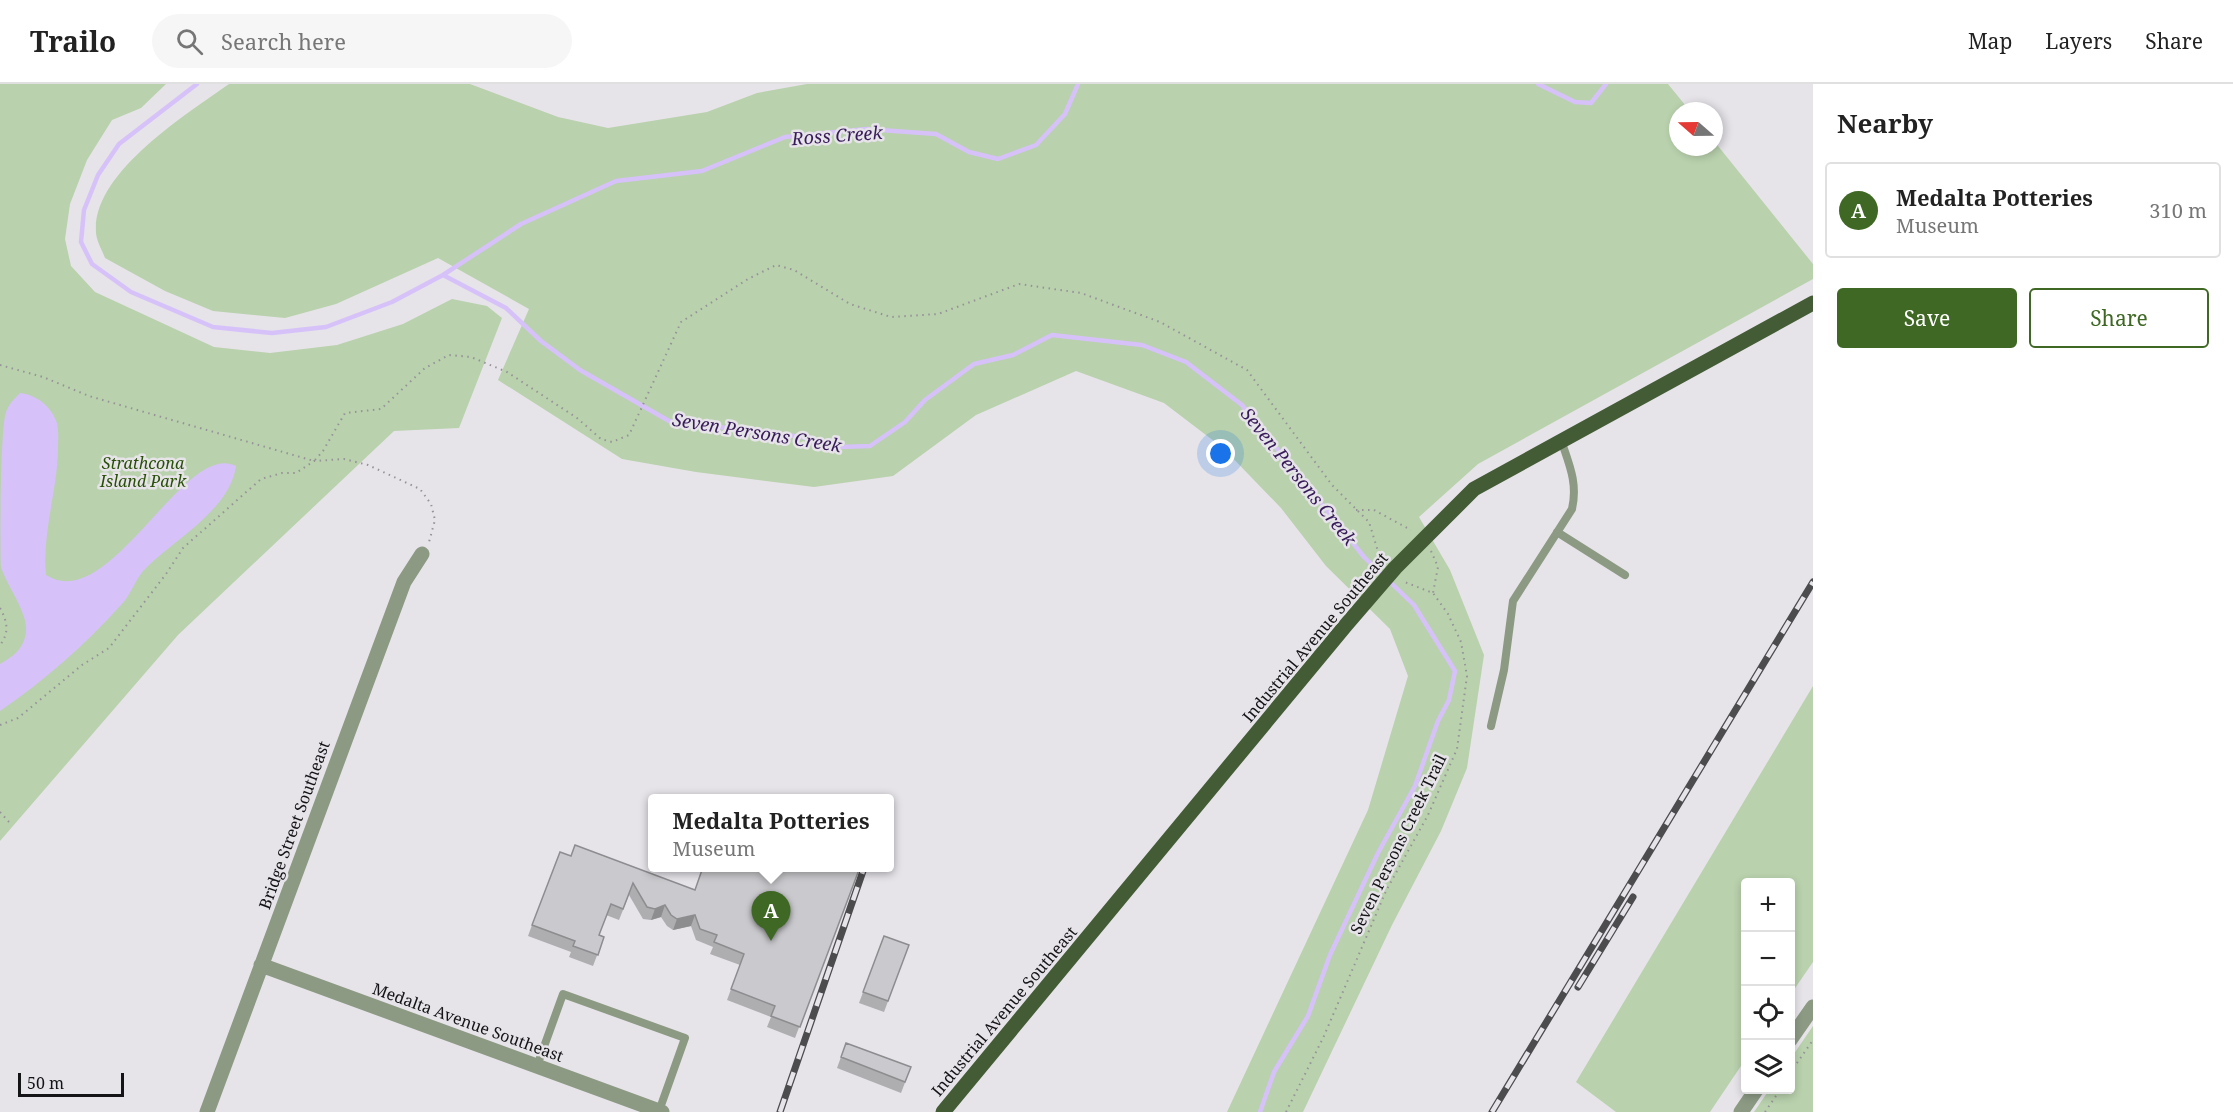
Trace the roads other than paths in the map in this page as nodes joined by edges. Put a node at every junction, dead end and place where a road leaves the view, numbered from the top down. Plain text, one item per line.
1 (1813, 303) edge
2 (1562, 440) junction
3 (1557, 532) junction
4 (422, 554) road end
5 (1625, 575) dead end
6 (1491, 726) dead end
7 (261, 965) junction
8 (1813, 1007) edge
9 (1795, 1034) edge
10 (537, 1066) junction
11 (1753, 1094) edge
12 (660, 1111) edge
13 (207, 1112) edge
14 (943, 1112) edge
15 (1741, 1112) edge

1 - 2 main road, Industrial Avenue Southeast
2 - 3 lane
2 - 14 main road, Industrial Avenue Southeast
3 - 5 lane
3 - 6 lane
4 - 7 street, Bridge Street Southeast
7 - 10 street, Medalta Avenue Southeast
7 - 13 street, Bridge Street Southeast
8 - 9 street
10 - 12 street, Medalta Avenue Southeast
10 - 12 lane
11 - 15 street

